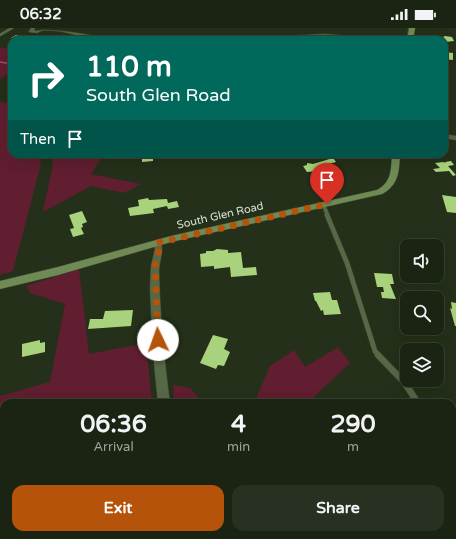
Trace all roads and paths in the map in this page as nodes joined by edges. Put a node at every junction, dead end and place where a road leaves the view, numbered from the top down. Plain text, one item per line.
1 (12, 28) edge
2 (33, 28) edge
3 (42, 28) edge
4 (0, 35) edge
5 (86, 36) edge
6 (308, 36) edge
7 (338, 36) edge
8 (396, 158) edge
9 (322, 204) junction
10 (157, 243) junction
11 (0, 285) edge
12 (164, 399) edge
13 (415, 399) edge

1 - 4 lane
2 - 3 street
3 - 5 street
6 - 7 street
8 - 9 main road, South Glen Road
9 - 10 main road, South Glen Road
9 - 13 lane
10 - 11 main road, South Glen Road
10 - 12 street

